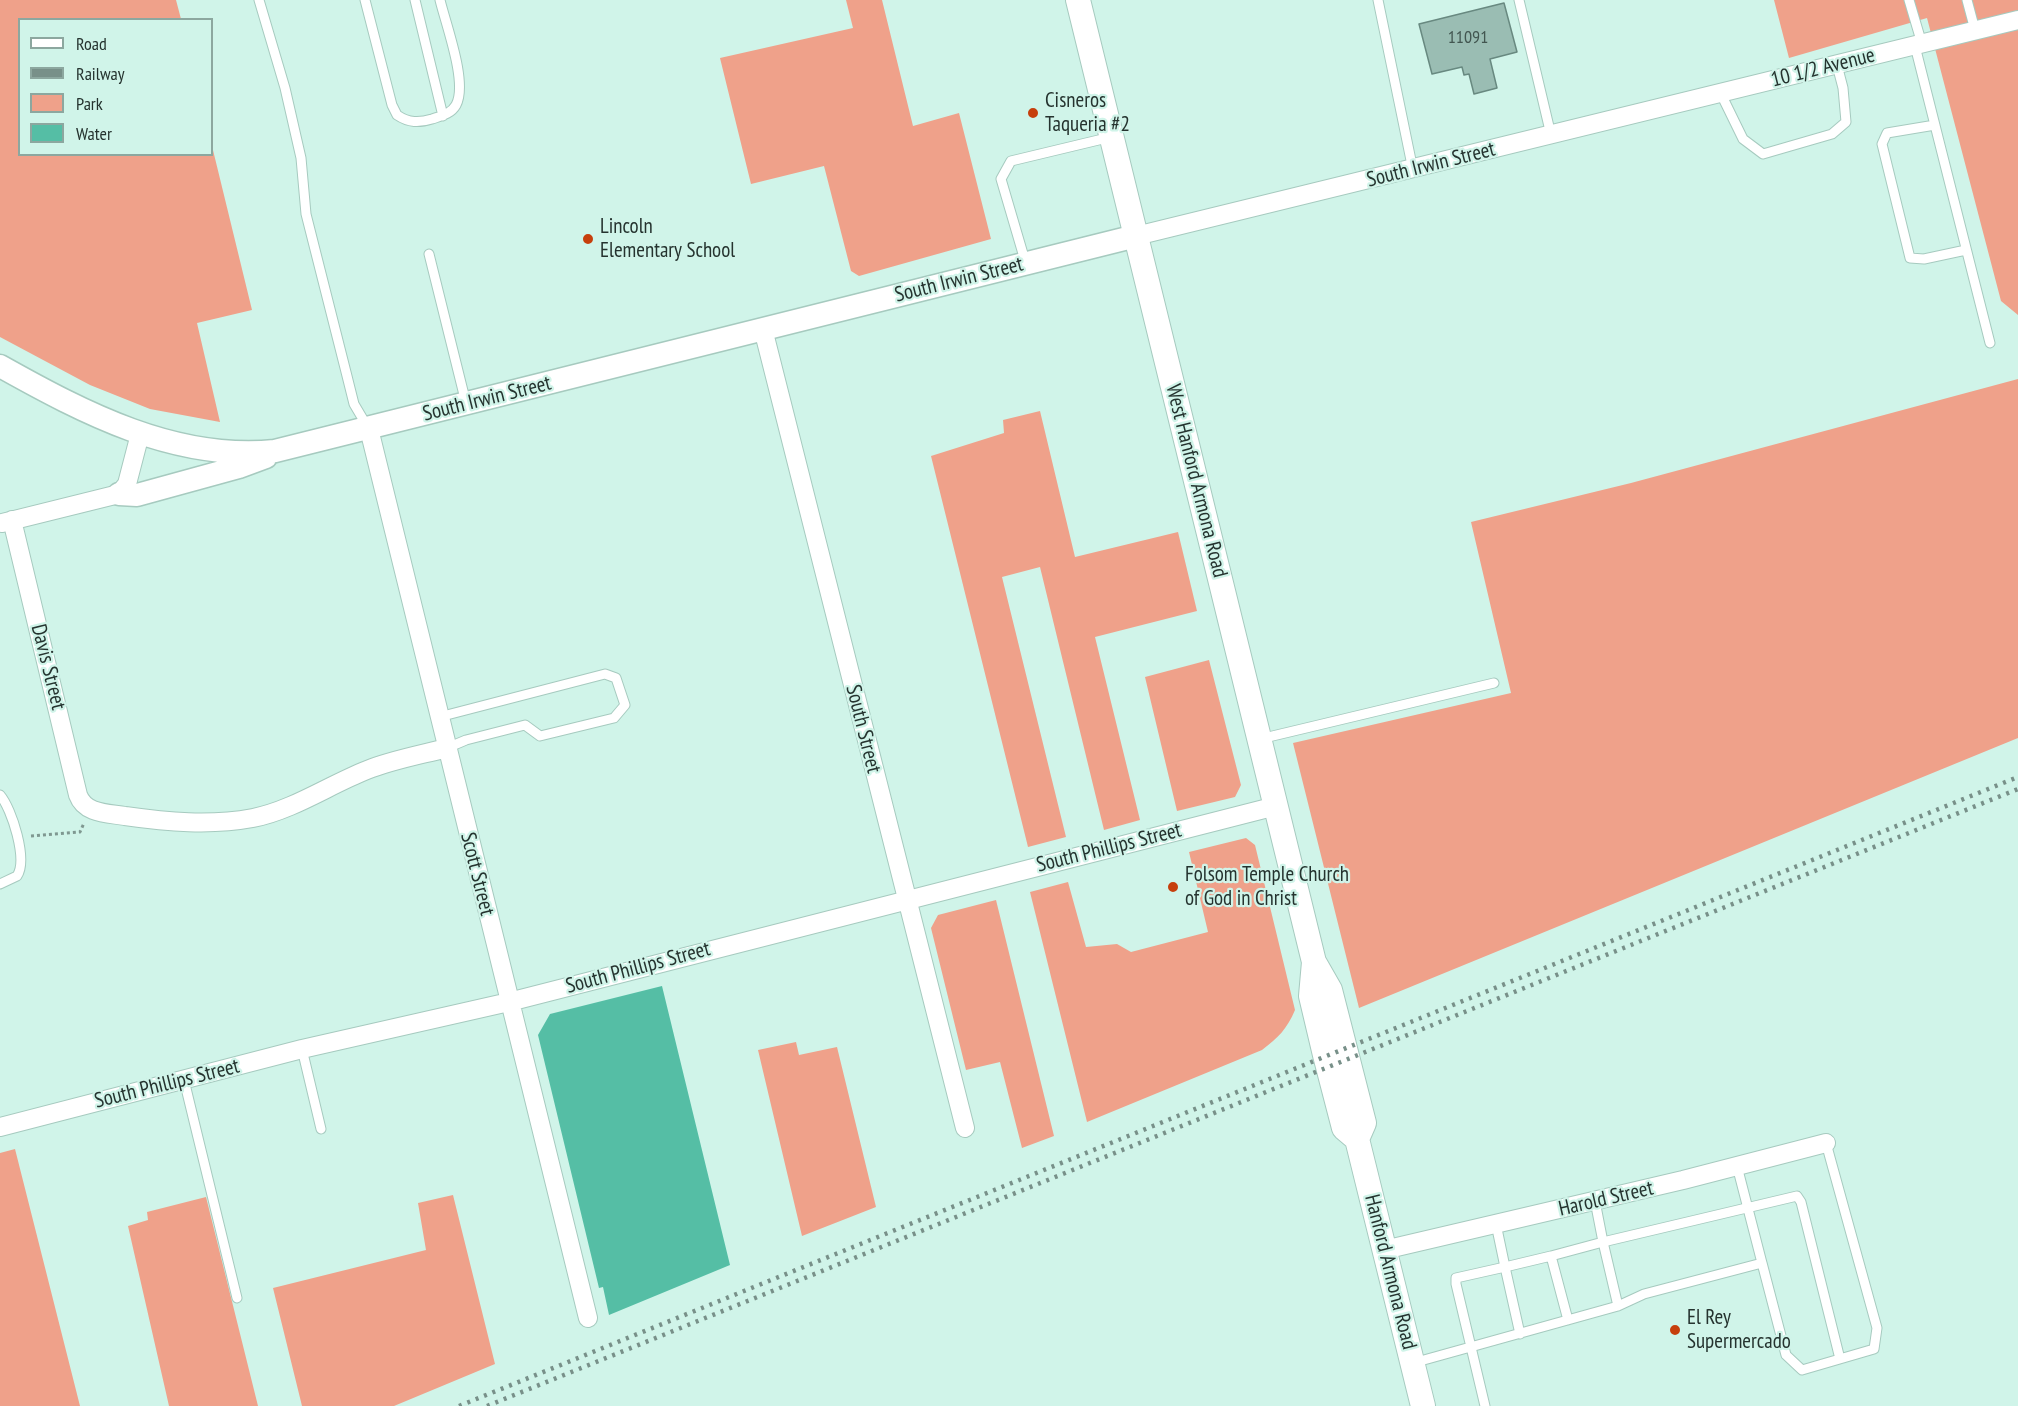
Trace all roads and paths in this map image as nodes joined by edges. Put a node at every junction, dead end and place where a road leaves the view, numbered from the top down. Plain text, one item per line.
1 (259, 0) edge
2 (365, 0) edge
3 (415, 0) edge
4 (440, 0) edge
5 (1078, 0) edge
6 (1378, 0) edge
7 (1520, 0) edge
8 (1909, 0) edge
9 (1967, 0) edge
10 (2018, 20) edge
11 (1975, 30) junction
12 (1918, 45) junction
13 (1837, 65) junction
14 (1721, 94) junction
15 (442, 116) junction
16 (1628, 116) joint
17 (1935, 125) junction
18 (1551, 135) junction
19 (1112, 136) junction
20 (1413, 170) junction
21 (1136, 236) junction
22 (1966, 250) junction
23 (429, 254) dead end
24 (1026, 264) junction
25 (763, 329) junction
26 (1990, 343) dead end
27 (0, 366) edge
28 (466, 405) junction
29 (369, 429) junction
30 (140, 434) junction
31 (290, 448) junction
32 (119, 494) junction
33 (6, 522) edge
34 (1494, 683) dead end
35 (439, 717) junction
36 (1260, 740) junction
37 (447, 748) junction
38 (0, 795) edge
39 (1276, 806) junction
40 (90, 810) junction
41 (17, 835) junction
42 (0, 884) edge
43 (906, 899) junction
44 (1314, 962) joint
45 (509, 1002) junction
46 (302, 1049) junction
47 (184, 1080) junction
48 (0, 1127) edge
49 (964, 1128) dead end
50 (321, 1129) dead end
51 (1826, 1143) joint
52 (1737, 1166) junction
53 (1595, 1201) junction
54 (1748, 1206) junction
55 (1496, 1224) junction
56 (1603, 1242) junction
57 (1384, 1250) junction
58 (1551, 1256) junction
59 (1762, 1263) junction
60 (1505, 1267) junction
61 (237, 1298) dead end
62 (1618, 1306) junction
63 (588, 1318) dead end
64 (1568, 1320) junction
65 (1520, 1334) junction
66 (1471, 1347) junction
67 (1840, 1359) junction
68 (1413, 1364) junction
69 (1423, 1406) edge
70 (1485, 1406) edge

1 - 29 lane
2 - 15 lane
3 - 15 lane
4 - 15 lane
5 - 19 main road, West Hanford Armona Road
6 - 20 lane
7 - 18 lane
8 - 12 lane
9 - 11 lane
10 - 11 street, 10 1/2 Avenue
11 - 12 street, 10 1/2 Avenue
12 - 13 street, 10 1/2 Avenue
12 - 17 lane
13 - 14 street, 10 1/2 Avenue
13 - 14 lane
14 - 16 street, 10 1/2 Avenue
16 - 18 street, South Irwin Street
17 - 22 lane
17 - 22 lane
18 - 20 street, South Irwin Street
19 - 21 main road, West Hanford Armona Road
19 - 24 lane
20 - 21 street, South Irwin Street
21 - 24 street, South Irwin Street
21 - 36 main road, West Hanford Armona Road
22 - 26 lane
23 - 28 lane
24 - 25 street, South Irwin Street
25 - 28 street, South Irwin Street
25 - 43 street, South Street
27 - 30 street
28 - 29 street, South Irwin Street
29 - 31 street, South Irwin Street
29 - 35 street, Scott Street
30 - 31 street
30 - 32 street
31 - 32 street
32 - 33 street
33 - 40 street, Davis Street
34 - 36 lane
35 - 37 street, Scott Street
35 - 37 lane
36 - 39 main road, West Hanford Armona Road
37 - 40 street
37 - 45 street, Scott Street
38 - 41 lane
39 - 43 street, South Phillips Street
39 - 44 main road, West Hanford Armona Road
40 - 41 path
41 - 42 lane
43 - 45 street, South Phillips Street
43 - 49 street, South Street
44 - 57 main road, Hanford Armona Road
45 - 46 street, South Phillips Street
45 - 63 street, Scott Street
46 - 47 street, South Phillips Street
46 - 50 lane
47 - 48 street, South Phillips Street
47 - 61 lane
51 - 52 street, Harold Street
51 - 67 lane
52 - 53 street, Harold Street
52 - 54 lane
53 - 55 street, Harold Street
53 - 56 lane
54 - 56 lane
54 - 59 lane
54 - 67 lane
55 - 57 street, Harold Street
55 - 60 lane
56 - 58 lane
56 - 62 lane
57 - 68 main road, Hanford Armona Road
58 - 60 lane
58 - 64 lane
59 - 62 lane
59 - 67 lane
60 - 65 lane
60 - 66 lane
62 - 64 lane
64 - 65 lane
65 - 66 lane
66 - 68 lane
66 - 70 lane
68 - 69 main road, Hanford Armona Road

